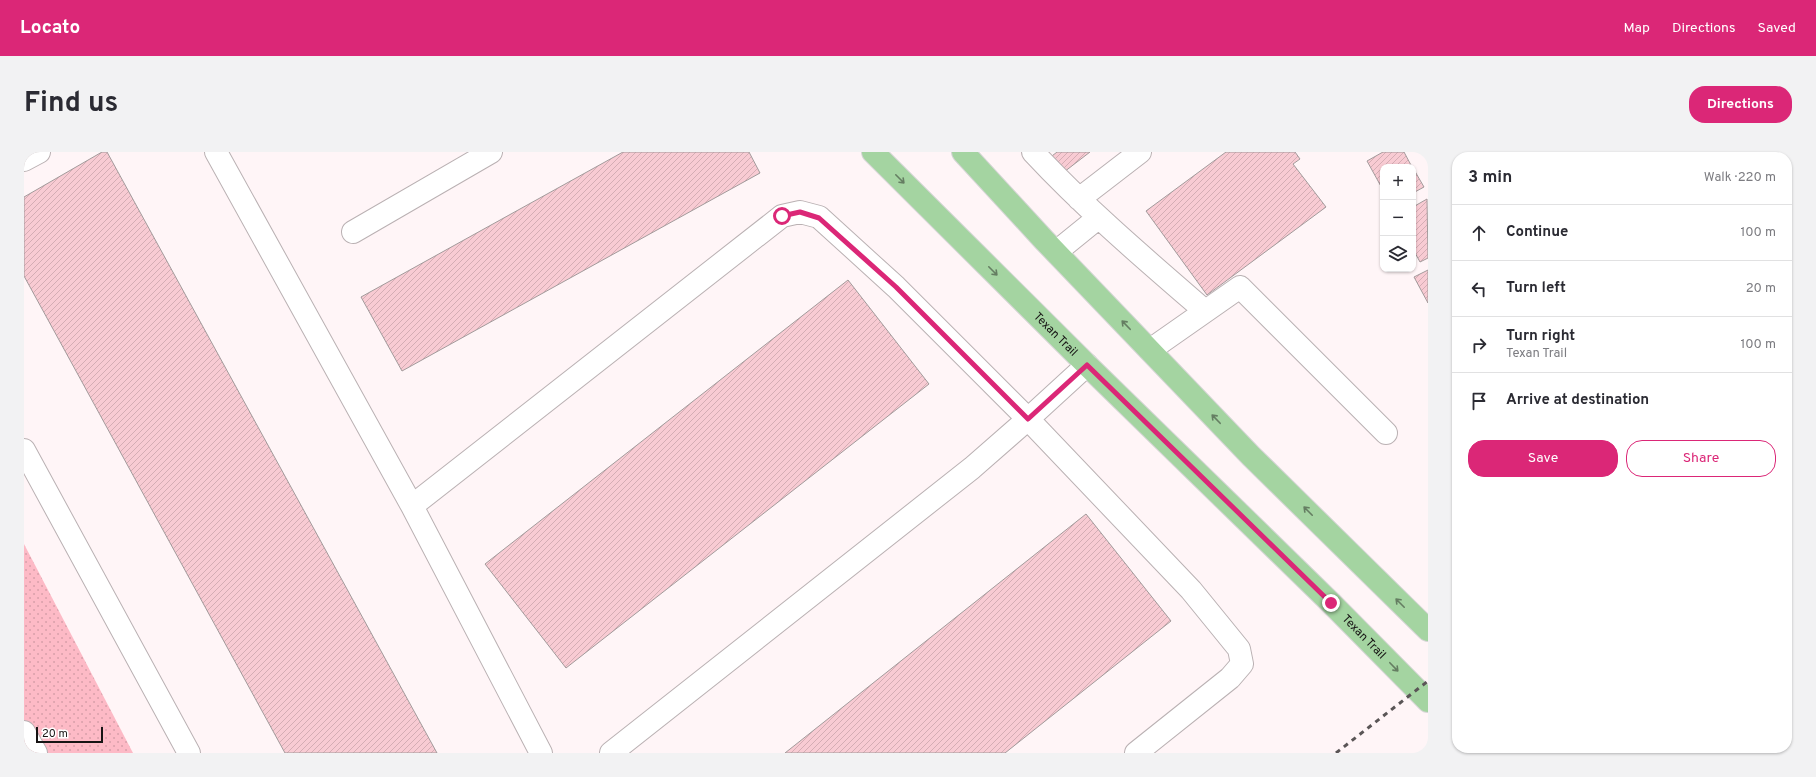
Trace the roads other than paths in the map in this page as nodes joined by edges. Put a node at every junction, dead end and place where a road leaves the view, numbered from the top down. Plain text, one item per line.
1 (39, 152) edge
2 (216, 152) edge
3 (491, 152) edge
4 (873, 152) edge
5 (1033, 152) edge
6 (1140, 152) edge
7 (971, 155) edge
8 (24, 160) edge
9 (1079, 199) junction
10 (1098, 218) junction
11 (353, 232) dead end
12 (1056, 252) junction
13 (1205, 311) junction
14 (1150, 350) junction
15 (1087, 365) junction
16 (1028, 419) junction
17 (1386, 433) dead end
18 (24, 450) edge
19 (412, 506) junction
20 (1428, 630) edge
21 (1428, 702) edge
22 (24, 732) edge
23 (36, 753) edge
24 (189, 753) edge
25 (541, 753) edge
26 (611, 753) edge
27 (1136, 753) edge

1 - 8 lane
2 - 19 lane
3 - 11 lane
4 -> 15 main road, Texan Trail
5 - 9 lane
6 - 9 lane
7 - 12 main road
9 - 10 lane
10 - 12 lane
10 - 13 lane
14 -> 12 main road
13 - 14 lane
13 - 17 lane
20 -> 14 main road
15 - 16 lane
15 -> 21 main road, Texan Trail
16 - 19 lane
16 - 26 lane
16 - 27 lane
18 - 24 lane
19 - 25 lane
22 - 23 lane

